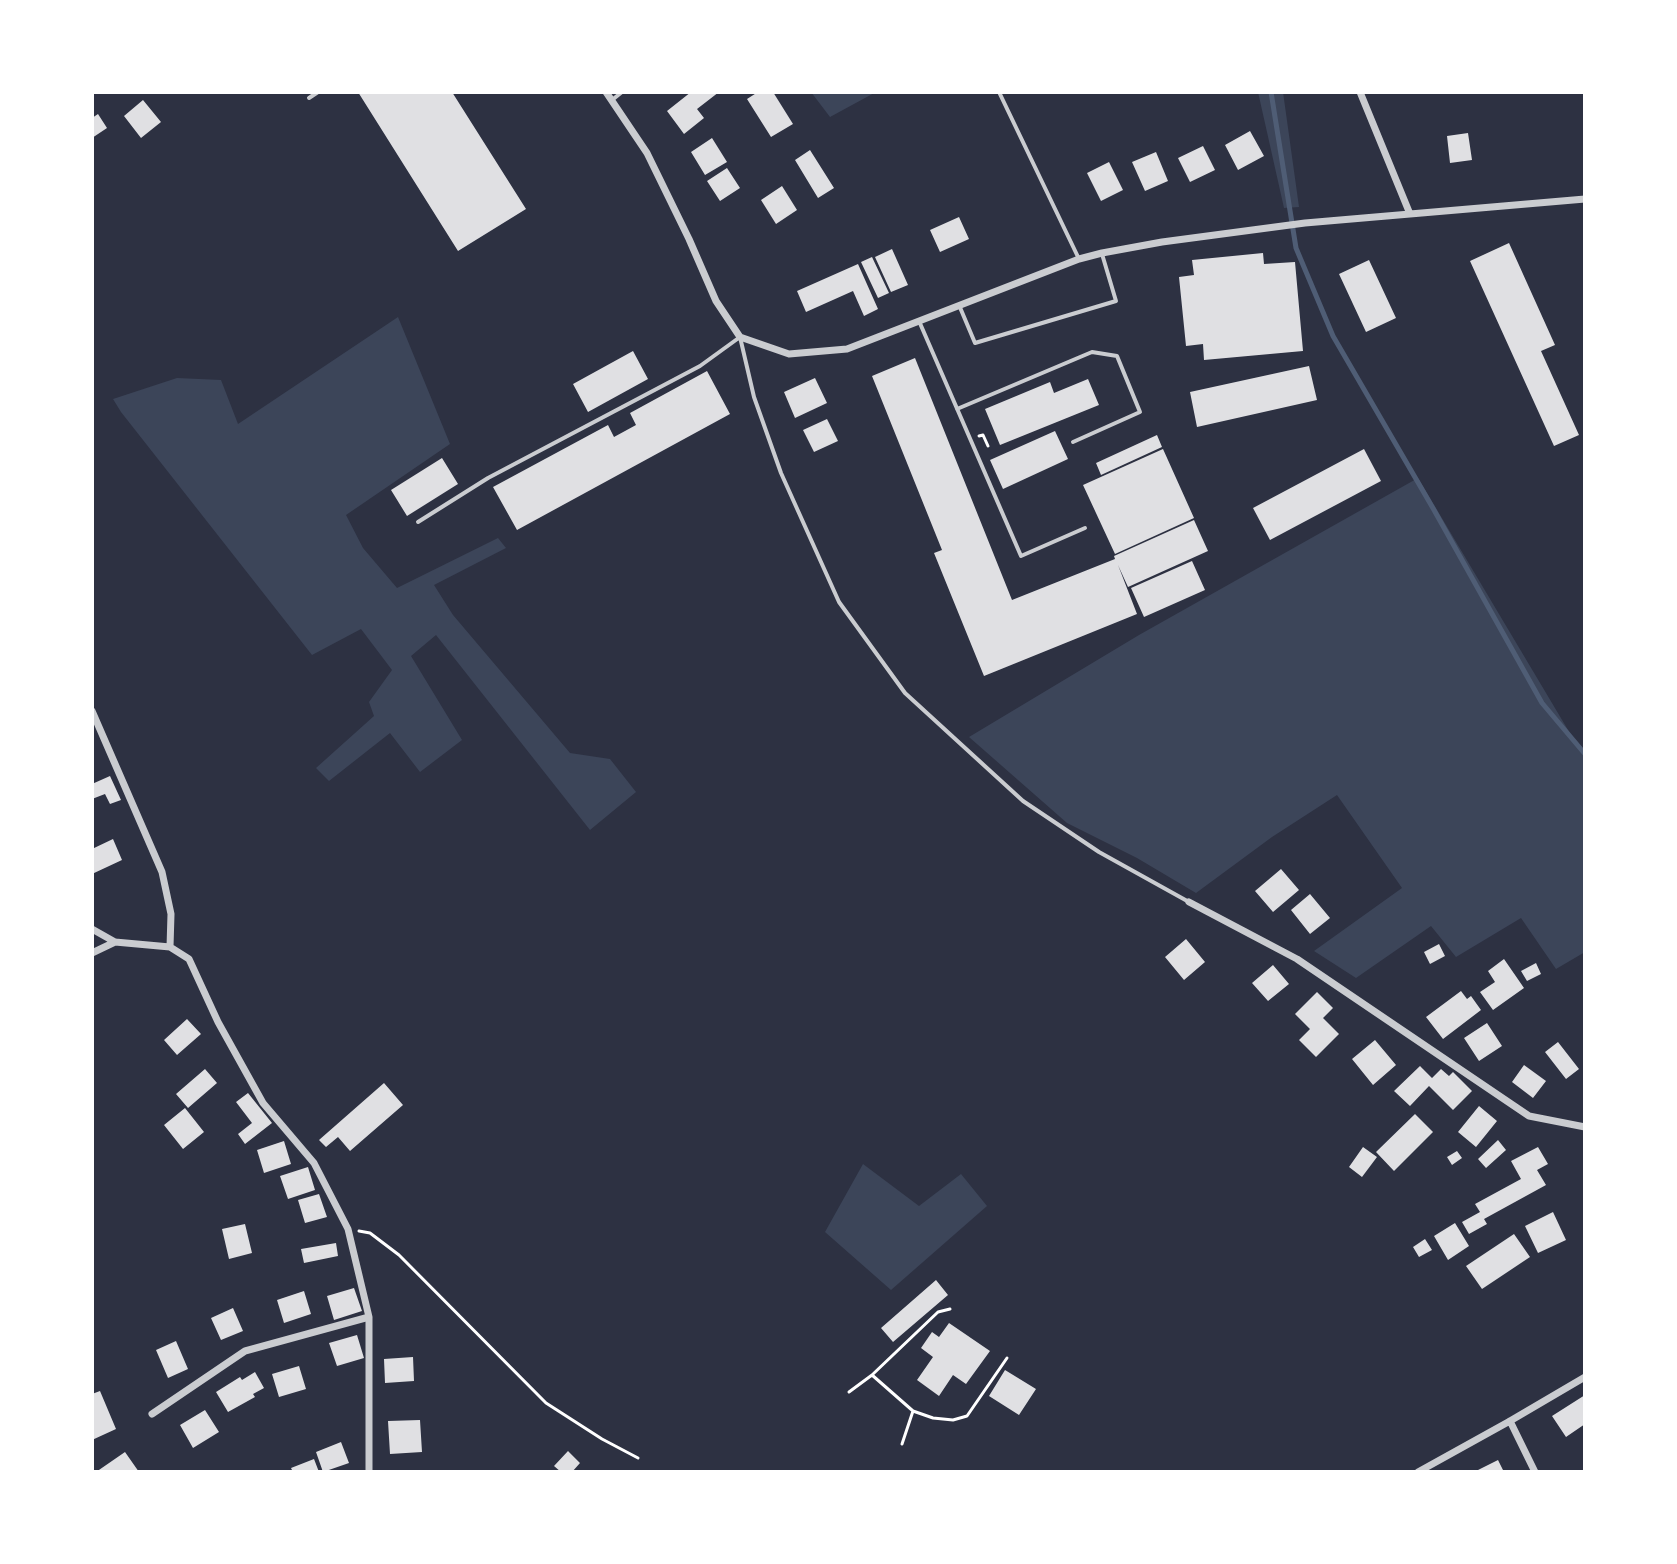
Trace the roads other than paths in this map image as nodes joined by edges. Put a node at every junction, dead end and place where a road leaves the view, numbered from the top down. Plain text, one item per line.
1 (318, 92) edge
2 (606, 92) edge
3 (622, 92) edge
4 (999, 92) edge
5 (1360, 92) edge
6 (309, 98) dead end
7 (612, 100) junction
8 (1585, 199) edge
9 (1410, 214) junction
10 (1102, 253) junction
11 (1079, 259) junction
12 (959, 305) junction
13 (919, 321) junction
14 (740, 337) junction
15 (957, 409) junction
16 (1073, 442) dead end
17 (418, 522) dead end
18 (1085, 528) dead end
19 (92, 711) edge
20 (1189, 902) joint
21 (92, 929) edge
22 (115, 942) junction
23 (170, 947) junction
24 (92, 953) edge
25 (1585, 1127) edge
26 (369, 1317) junction
27 (1585, 1377) edge
28 (152, 1414) dead end
29 (1510, 1421) junction
30 (369, 1472) edge
31 (1418, 1472) edge
32 (1535, 1472) edge

1 - 6 lane
2 - 7 street
3 - 7 lane
4 - 11 lane
5 - 9 street
7 - 14 street
8 - 9 street
9 - 10 street
10 - 11 street
10 - 12 lane
11 - 12 street
12 - 13 street
13 - 14 street
13 - 15 lane
14 - 17 lane
14 - 20 lane
15 - 16 lane
15 - 18 lane
19 - 23 street
20 - 25 street
21 - 22 street
22 - 23 street
22 - 24 street
23 - 26 street
26 - 28 street
26 - 30 street
27 - 29 street
29 - 31 street
29 - 32 street

